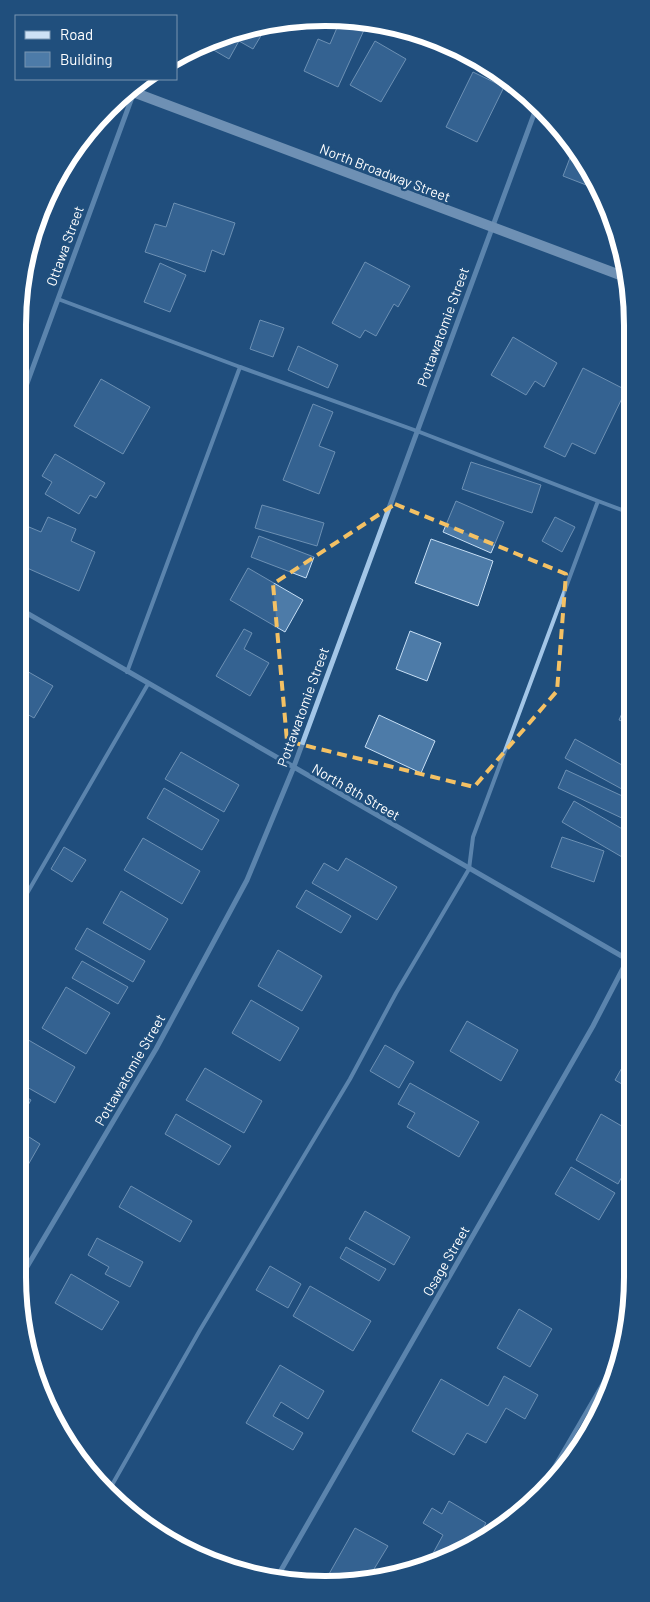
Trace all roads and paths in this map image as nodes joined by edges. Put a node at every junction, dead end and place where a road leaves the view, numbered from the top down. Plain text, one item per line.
1 (136, 93) edge
2 (131, 98) edge
3 (535, 113) edge
4 (491, 227) junction
5 (619, 275) edge
6 (58, 299) junction
7 (240, 367) junction
8 (26, 386) edge
9 (417, 431) junction
10 (598, 501) junction
11 (624, 511) edge
12 (26, 613) edge
13 (127, 672) junction
14 (148, 684) junction
15 (293, 769) junction
16 (469, 869) junction
17 (26, 895) edge
18 (624, 958) edge
19 (624, 972) edge
20 (26, 1268) edge
21 (606, 1378) edge
22 (550, 1474) edge
23 (112, 1486) edge
24 (280, 1572) edge

1 - 4 street, North Broadway Street
2 - 6 street, Ottawa Street
3 - 4 street, Pottawatomie Street
4 - 5 street, North Broadway Street
4 - 9 street, Pottawatomie Street
6 - 7 lane
6 - 8 street, Ottawa Street
7 - 9 lane
7 - 13 lane
9 - 10 lane
9 - 15 street, Pottawatomie Street
10 - 11 lane
10 - 16 lane
12 - 13 street, North 8th Street
13 - 14 street, North 8th Street
14 - 15 street, North 8th Street
14 - 17 lane
15 - 16 street, North 8th Street
15 - 20 street, Pottawatomie Street
16 - 18 street, North 8th Street
16 - 23 lane
19 - 24 street, Osage Street
21 - 22 lane

